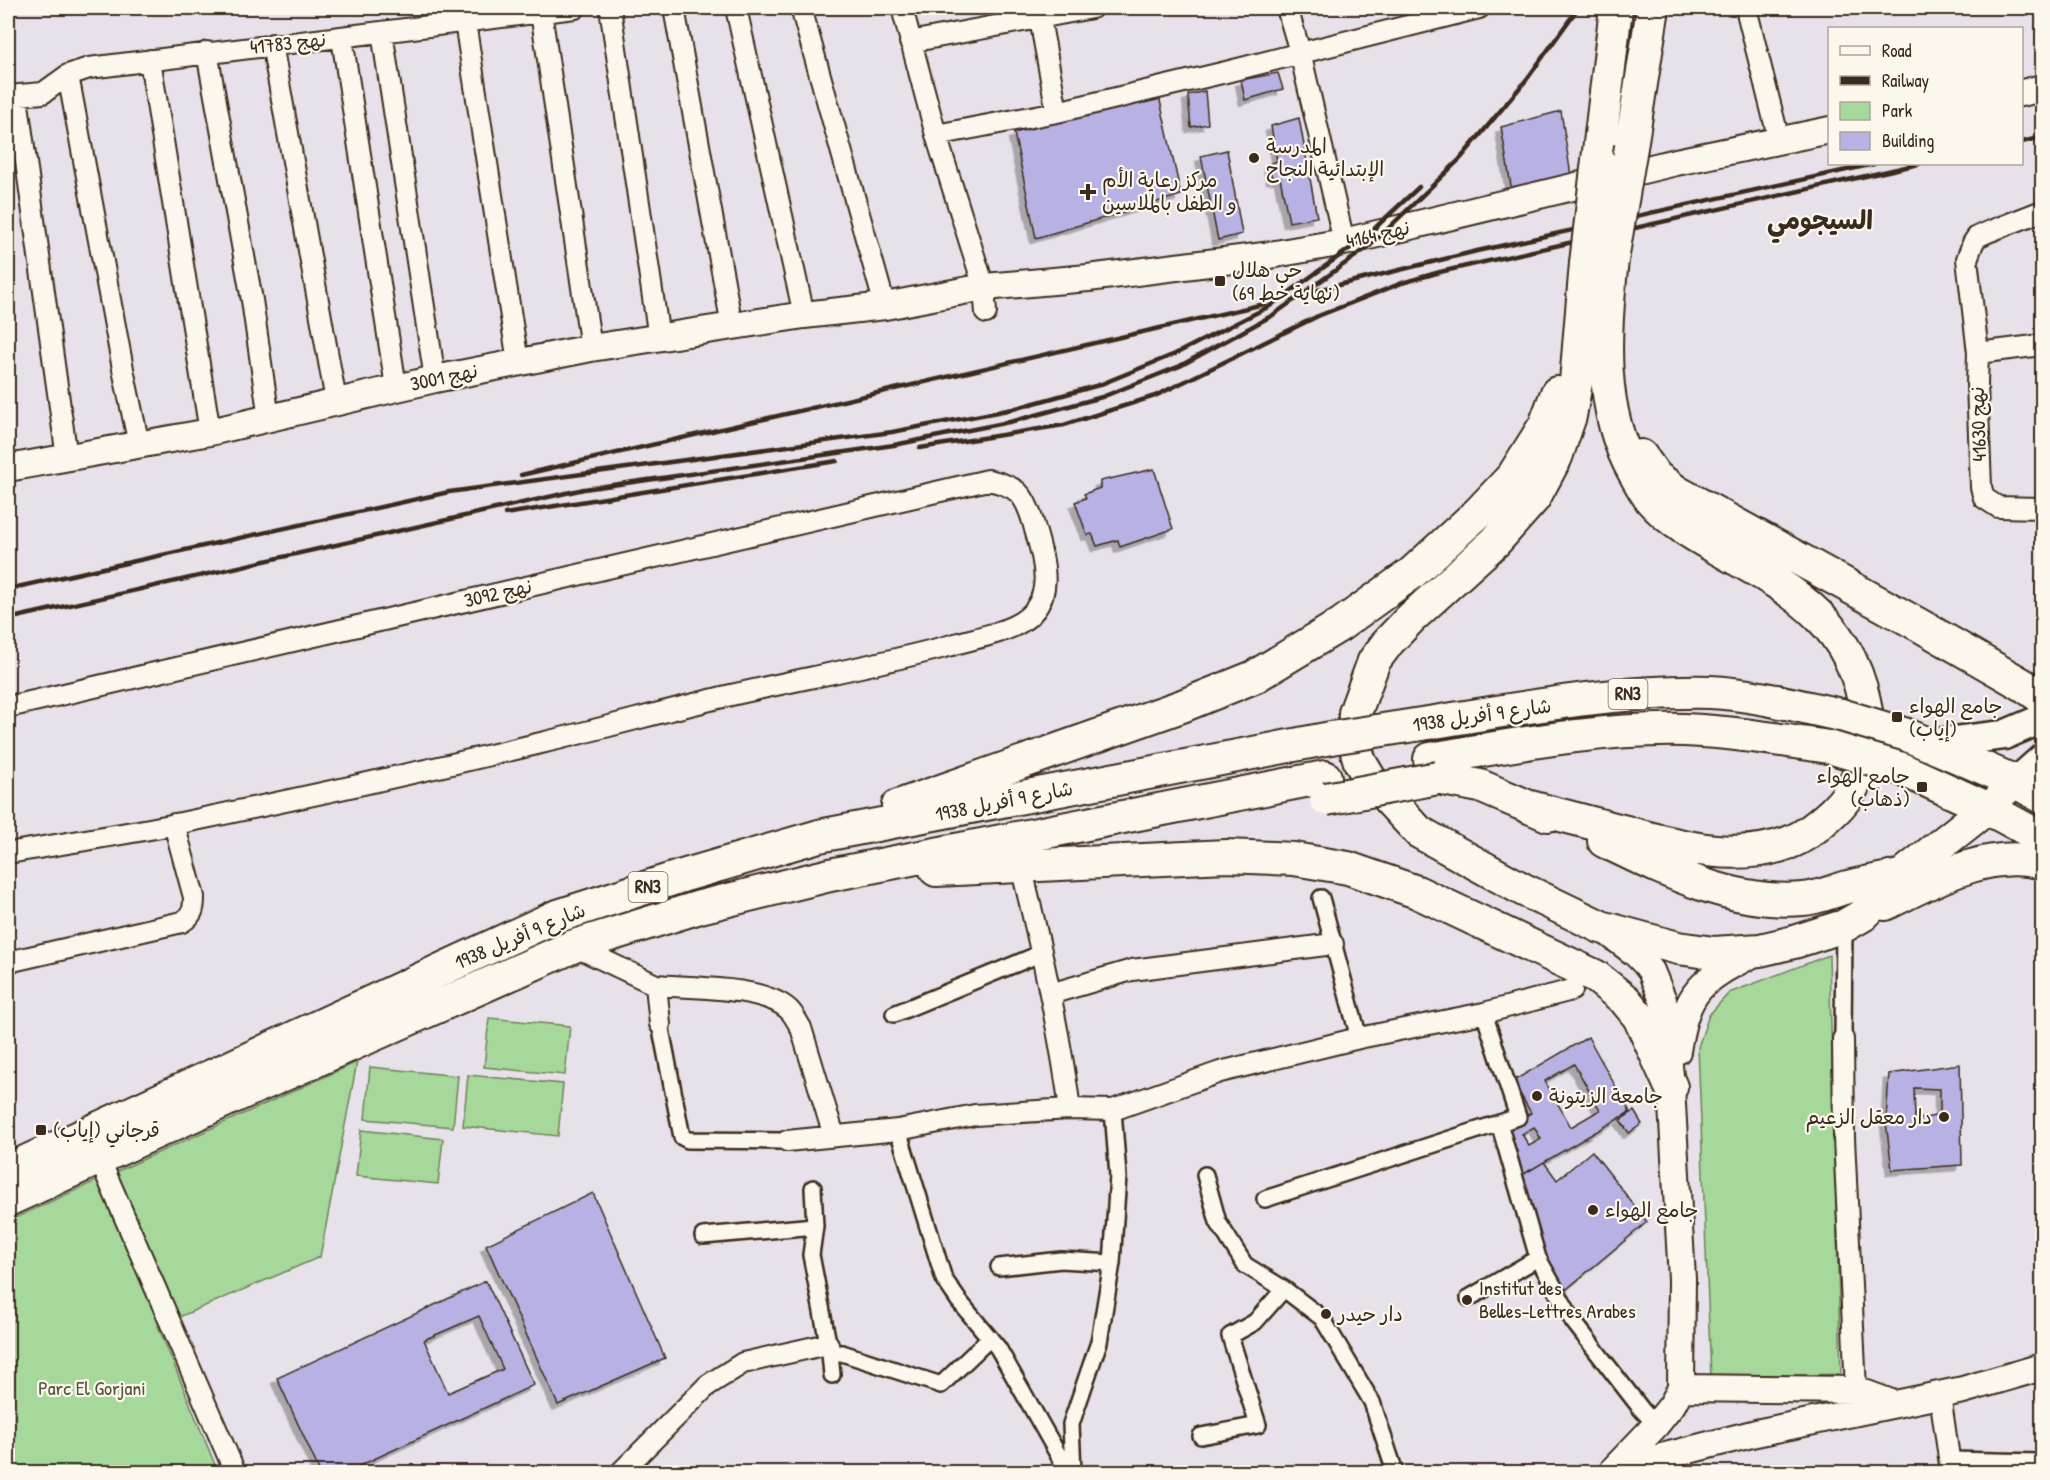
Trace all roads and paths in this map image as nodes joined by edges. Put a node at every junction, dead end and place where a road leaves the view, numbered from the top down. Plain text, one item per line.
1 (575, 8) edge
2 (610, 8) edge
3 (674, 8) edge
4 (736, 8) edge
5 (801, 8) edge
6 (902, 8) edge
7 (1092, 8) edge
8 (1287, 8) edge
9 (1479, 8) edge
10 (1616, 8) edge
11 (1653, 8) edge
12 (1746, 8) edge
13 (540, 12) junction
14 (1039, 12) edge
15 (465, 22) junction
16 (382, 32) junction
17 (342, 38) junction
18 (910, 42) junction
19 (272, 44) junction
20 (207, 52) junction
21 (1300, 52) junction
22 (150, 60) junction
23 (68, 75) junction
24 (2043, 88) edge
25 (2023, 93) edge
26 (12, 97) edge
27 (1057, 112) junction
28 (1828, 130) edge
29 (936, 135) junction
30 (1779, 140) junction
31 (2043, 211) edge
32 (1344, 242) junction
33 (1599, 261) junction
34 (984, 287) junction
35 (885, 306) junction
36 (986, 313) dead end
37 (804, 315) junction
38 (732, 326) junction
39 (1580, 337) junction
40 (659, 338) junction
41 (2043, 345) edge
42 (591, 348) junction
43 (1978, 353) junction
44 (518, 362) junction
45 (435, 378) junction
46 (396, 387) junction
47 (336, 401) junction
48 (1612, 402) junction
49 (269, 418) junction
50 (210, 432) junction
51 (139, 445) junction
52 (67, 458) junction
53 (8, 468) edge
54 (2043, 508) edge
55 (2043, 699) edge
56 (8, 707) edge
57 (2043, 719) edge
58 (1919, 740) junction
59 (2043, 759) edge
60 (1434, 768) junction
61 (2016, 782) junction
62 (2043, 797) edge
63 (1530, 807) junction
64 (1987, 808) junction
65 (174, 824) junction
66 (819, 836) junction
67 (2043, 838) edge
68 (8, 853) edge
69 (2043, 863) edge
70 (1022, 866) junction
71 (830, 875) junction
72 (1901, 876) junction
73 (1321, 898) dead end
74 (1853, 920) junction
75 (1601, 927) junction
76 (1333, 944) junction
77 (574, 946) junction
78 (1760, 950) junction
79 (1042, 953) junction
80 (8, 962) edge
81 (656, 985) junction
82 (1572, 990) dead end
83 (1050, 994) junction
84 (1484, 1013) junction
85 (894, 1014) dead end
86 (660, 1024) joint
87 (1359, 1038) junction
88 (1843, 1039) joint
89 (1671, 1087) junction
90 (1070, 1108) junction
91 (1113, 1110) junction
92 (1499, 1123) junction
93 (898, 1130) junction
94 (834, 1136) junction
95 (787, 1141) joint
96 (99, 1158) junction
97 (8, 1170) edge
98 (1205, 1175) dead end
99 (813, 1188) dead end
100 (1265, 1199) dead end
101 (8, 1200) edge
102 (815, 1226) junction
103 (704, 1236) dead end
104 (1538, 1258) junction
105 (1112, 1263) junction
106 (999, 1268) dead end
107 (1284, 1289) junction
108 (1469, 1298) dead end
109 (990, 1338) junction
110 (829, 1348) junction
111 (2043, 1367) edge
112 (832, 1375) dead end
113 (1681, 1388) junction
114 (1856, 1390) junction
115 (1940, 1395) junction
116 (1894, 1404) junction
117 (1656, 1425) junction
118 (1201, 1436) dead end
119 (2043, 1462) edge
120 (1951, 1466) edge
121 (1611, 1471) edge
122 (235, 1473) edge
123 (621, 1473) edge
124 (1068, 1473) edge
125 (1073, 1473) edge
126 (1395, 1473) edge

1 - 13 street, نهج 41783
2 - 40 street
3 - 38 street
4 - 37 street
5 - 35 street
6 - 18 street
7 - 14 street
8 - 21 street
9 - 21 street
10 - 33 main road, bridge
11 - 33 main road, bridge
12 - 30 street
13 - 15 street, نهج 41783
13 - 42 street
14 - 18 street
14 - 27 street
15 - 16 street, نهج 41783
15 - 44 street
16 - 17 street, نهج 41783
16 - 45 street
17 - 19 street, نهج 41783
17 - 46 street
18 - 29 street
19 - 20 street, نهج 41783
19 - 47 street
20 - 22 street, نهج 41783
20 - 49 street
21 - 27 street
21 - 32 street
22 - 23 street, نهج 41783
22 - 50 street
23 - 26 street, نهج 41783
23 - 51 street
24 - 25 street
26 - 52 street
27 - 29 street
28 - 30 street, نهج 4164
29 - 34 street
30 - 32 street, نهج 4164
31 - 43 street
32 - 34 street, نهج 4164
33 - 39 main road
33 - 48 main road
34 - 35 street, نهج 4164
34 - 36 street
35 - 37 street, نهج 3001
37 - 38 street, نهج 3001
38 - 40 street, نهج 3001
39 - 66 main road
39 - 75 main road
40 - 42 street, نهج 3001
41 - 43 street
42 - 44 street, نهج 3001
43 - 54 street, نهج 41630
44 - 45 street, نهج 3001
45 - 46 street, نهج 3001
46 - 47 street, نهج 3001
47 - 49 street, نهج 3001
48 - 55 main road
48 - 63 main road
49 - 50 street, نهج 3001
50 - 51 street, نهج 3001
51 - 52 street, نهج 3001
52 - 53 street, نهج 3001
56 - 65 street, نهج 3092
57 - 58 main road
58 - 61 main road, شارع 9 أفريل 1938 / RN3
58 - 66 main road, شارع 9 أفريل 1938 / RN3, bridge
59 - 61 main road
60 - 63 main road
60 - 64 main road, شارع 9 أفريل 1938 / RN3, bridge
60 - 71 main road, شارع 9 أفريل 1938 / RN3
61 - 62 main road, شارع 9 أفريل 1938 / RN3
61 - 64 main road
63 - 72 main road
64 - 67 main road, شارع 9 أفريل 1938 / RN3
64 - 72 main road
65 - 68 street
65 - 80 street
66 - 97 main road, شارع 9 أفريل 1938 / RN3
69 - 74 main road
70 - 71 main road
70 - 79 street
70 - 89 main road
71 - 77 main road, شارع 9 أفريل 1938 / RN3
72 - 74 main road
73 - 76 street
74 - 78 main road
74 - 88 street
75 - 78 main road
75 - 89 street
76 - 83 street
76 - 87 street
77 - 81 street
77 - 96 main road, شارع 9 أفريل 1938 / RN3
78 - 89 street
79 - 83 street
79 - 85 street
81 - 86 street
81 - 94 street
82 - 84 street
83 - 90 street
84 - 87 street
84 - 92 street
86 - 95 street
87 - 91 street
88 - 114 street
89 - 113 street
90 - 91 street
90 - 93 street
91 - 105 street
92 - 100 street
92 - 104 street
93 - 94 street
93 - 109 street
94 - 95 street
96 - 101 main road, شارع 9 أفريل 1938 / RN3
96 - 122 street
98 - 107 street
99 - 102 street
102 - 103 street
102 - 110 street
104 - 108 street
104 - 117 street
105 - 106 street
105 - 125 street
107 - 118 street
107 - 126 street
109 - 110 street
109 - 124 street
110 - 112 street
110 - 123 street
111 - 115 street
113 - 114 street
113 - 117 street
114 - 116 street
115 - 116 street
115 - 120 street
116 - 121 street
117 - 121 street
119 - 120 street

